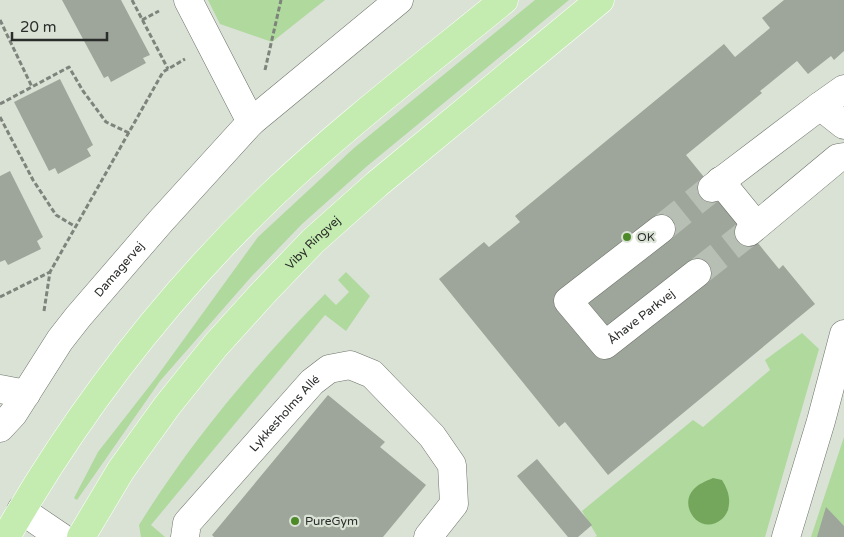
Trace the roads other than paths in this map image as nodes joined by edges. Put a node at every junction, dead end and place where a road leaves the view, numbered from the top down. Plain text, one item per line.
1 (188, 0) edge
2 (399, 0) edge
3 (504, 0) edge
4 (600, 0) edge
5 (844, 89) edge
6 (820, 106) junction
7 (251, 122) junction
8 (844, 124) edge
9 (844, 156) edge
10 (661, 229) tunnel mouth
11 (697, 273) tunnel mouth
12 (844, 334) edge
13 (8, 407) edge
14 (21, 510) junction
15 (6, 537) edge
16 (61, 537) edge
17 (80, 537) edge
18 (185, 537) edge
19 (428, 537) edge
20 (786, 537) edge

1 - 7 street
2 - 7 street, Damagervej
3 - 14 main road
4 - 17 main road, Viby Ringvej
5 - 6 street
6 - 8 street
6 - 9 street
7 - 13 street, Damagervej
10 - 11 street, Åhave Parkvej
12 - 20 street
14 - 15 main road
14 - 16 street
18 - 19 street, Lykkesholms Allé

